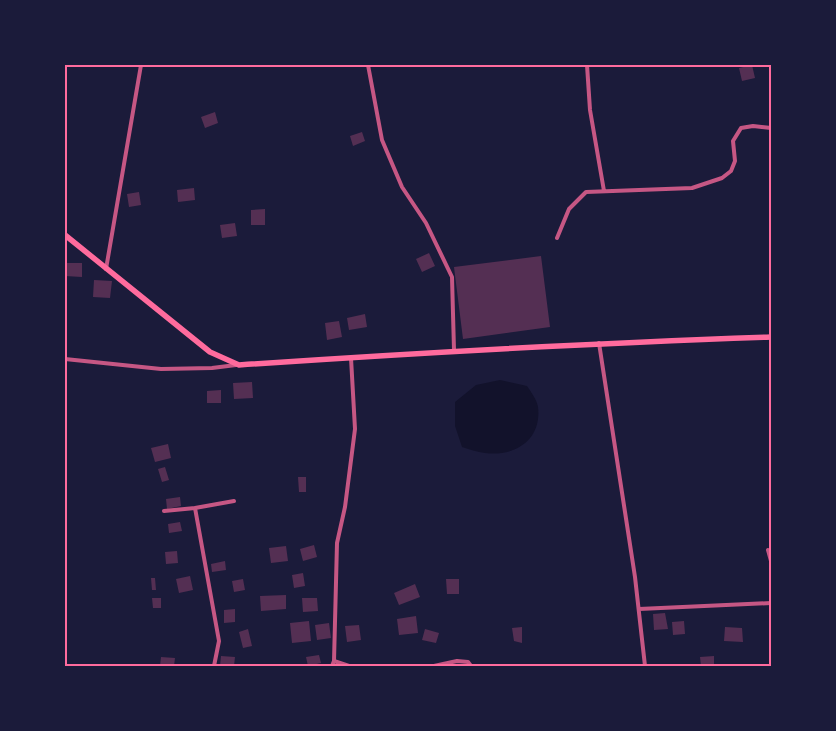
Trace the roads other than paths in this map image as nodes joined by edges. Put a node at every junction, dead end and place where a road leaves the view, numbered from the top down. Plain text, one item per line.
1 (141, 65) edge
2 (368, 65) edge
3 (587, 65) edge
4 (771, 128) edge
5 (604, 191) junction
6 (65, 235) edge
7 (557, 238) dead end
8 (106, 269) junction
9 (771, 338) edge
10 (599, 343) junction
11 (454, 350) junction
12 (351, 357) junction
13 (65, 359) edge
14 (238, 365) junction
15 (234, 501) dead end
16 (195, 508) junction
17 (164, 511) dead end
18 (768, 550) dead end
19 (771, 561) edge
20 (771, 603) edge
21 (638, 609) junction
22 (334, 660) junction
23 (214, 666) edge
24 (332, 666) edge
25 (349, 666) edge
26 (434, 666) edge
27 (471, 666) edge
28 (645, 666) edge

1 - 8 street
2 - 11 street
3 - 5 street
4 - 5 street
5 - 7 street
6 - 8 main road
8 - 14 main road
9 - 10 main road
10 - 11 main road
10 - 21 street
11 - 12 main road
12 - 14 main road
12 - 22 street
13 - 14 street
15 - 16 street
16 - 17 street
16 - 23 street
18 - 19 street
20 - 21 street
21 - 28 street
22 - 24 street
22 - 25 street
26 - 27 street

